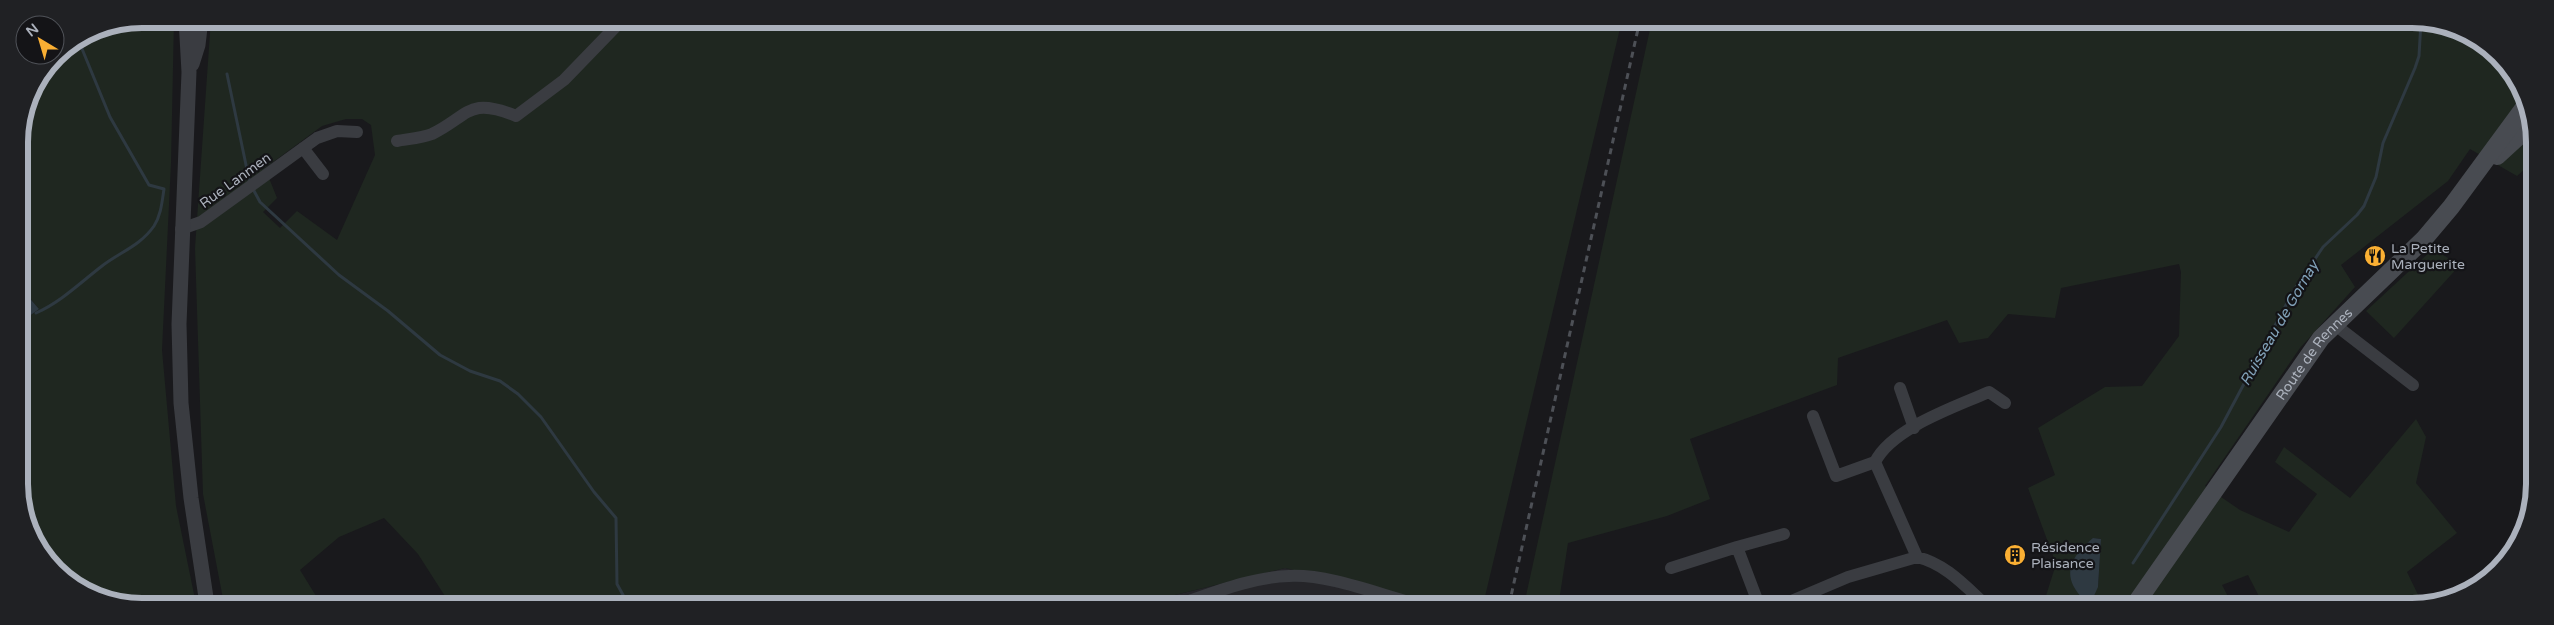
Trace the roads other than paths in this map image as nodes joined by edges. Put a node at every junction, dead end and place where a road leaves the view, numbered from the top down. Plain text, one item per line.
1 (187, 28) edge
2 (200, 28) edge
3 (614, 28) edge
4 (189, 72) junction
5 (2521, 109) edge
6 (2526, 131) edge
7 (357, 132) dead end
8 (397, 141) dead end
9 (303, 148) junction
10 (323, 174) dead end
11 (2470, 182) junction
12 (181, 229) junction
13 (2334, 324) junction
14 (2413, 385) dead end
15 (1900, 388) dead end
16 (2005, 403) dead end
17 (1813, 416) dead end
18 (1914, 428) junction
19 (1875, 462) junction
20 (1784, 534) dead end
21 (1737, 547) junction
22 (1917, 557) junction
23 (1671, 568) dead end
24 (1392, 597) edge
25 (1756, 597) edge
26 (1800, 597) edge
27 (1978, 597) edge
28 (2140, 597) edge
29 (206, 598) edge
30 (1203, 598) edge

1 - 4 street
2 - 4 street
3 - 8 street
4 - 12 street
5 - 11 main road, Route de Rennes
6 - 11 main road
7 - 9 street, Rue Lanmen
9 - 10 street
9 - 12 street, Rue Lanmen
11 - 13 main road, Route de Rennes
12 - 29 street
13 - 14 street
13 - 28 main road, Route de Rennes
15 - 18 street
16 - 18 street
17 - 19 street
18 - 19 street
19 - 22 street
20 - 21 street
21 - 23 street
21 - 25 street
22 - 26 street
22 - 27 street
24 - 30 street

